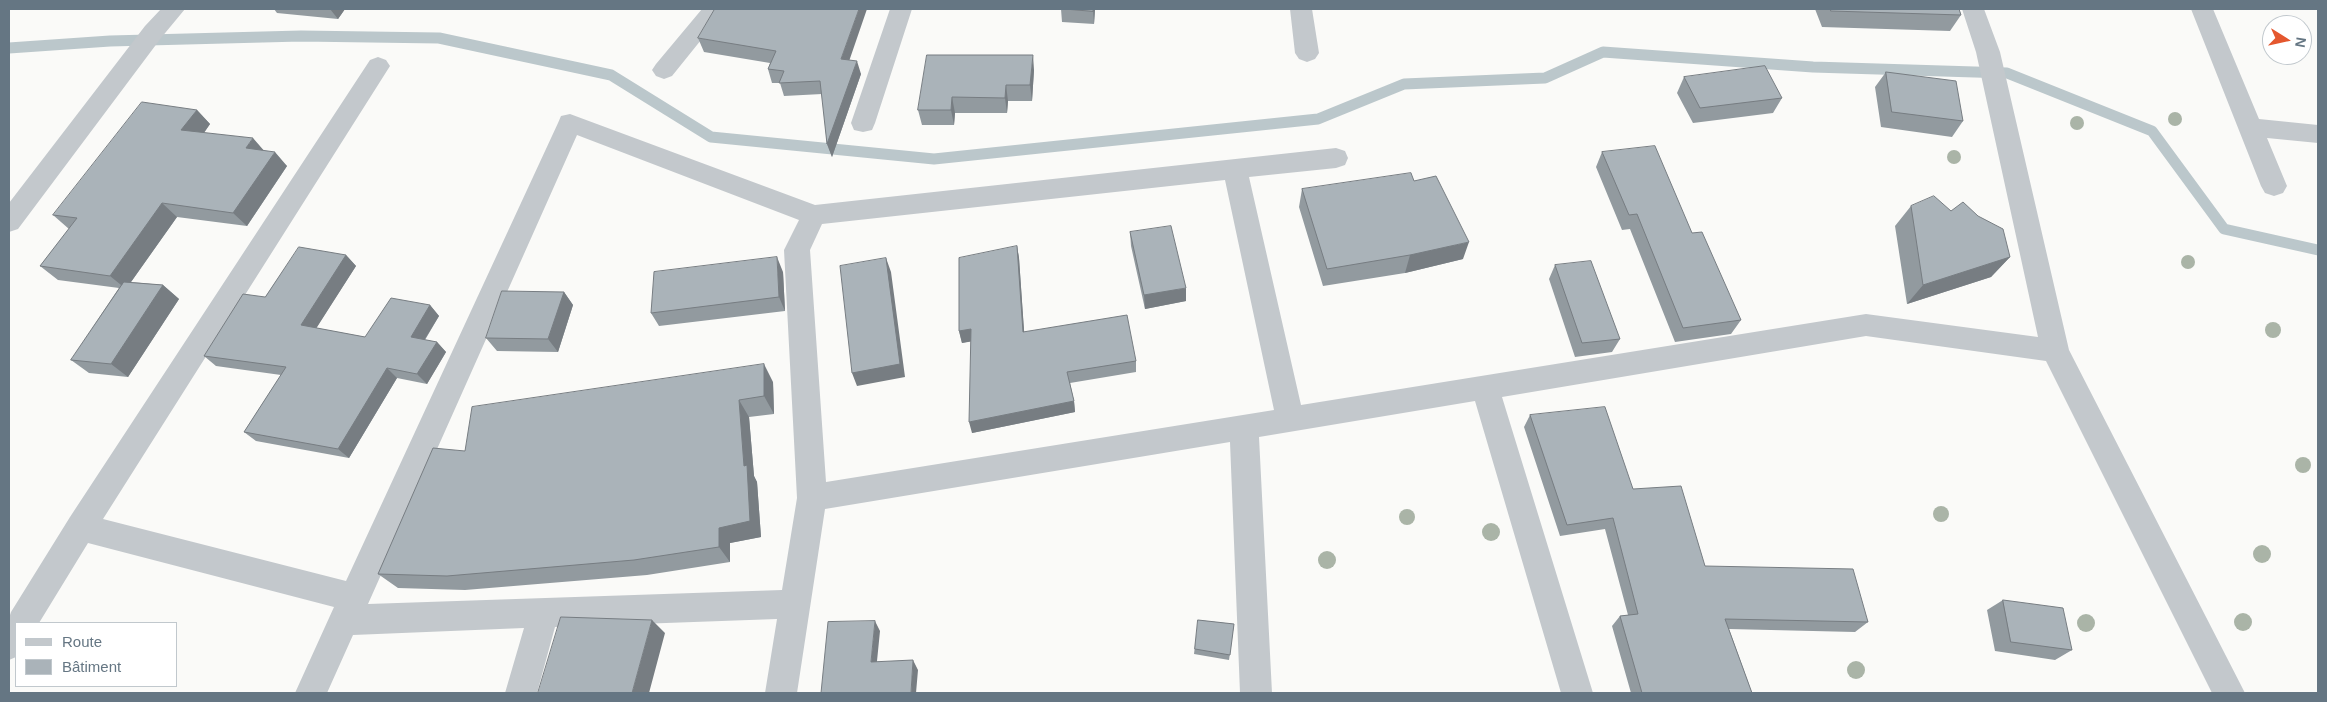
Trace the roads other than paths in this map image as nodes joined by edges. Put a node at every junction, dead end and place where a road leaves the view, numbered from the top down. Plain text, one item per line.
1 (174, 9) edge
2 (715, 9) edge
3 (901, 9) edge
4 (1301, 9) edge
5 (1973, 9) edge
6 (2202, 9) edge
7 (1307, 53) dead end
8 (378, 66) dead end
9 (664, 70) dead end
10 (863, 123) dead end
11 (2250, 126) junction
12 (2318, 134) edge
13 (1336, 158) dead end
14 (1235, 169) junction
15 (2274, 186) dead end
16 (814, 215) junction
17 (9, 222) edge
18 (2055, 352) junction
19 (1485, 388) junction
20 (1290, 420) junction
21 (1244, 427) junction
22 (812, 498) junction
23 (81, 526) junction
24 (795, 604) junction
25 (350, 609) junction
26 (544, 613) junction
27 (23, 622) edge
28 (311, 693) edge
29 (521, 693) edge
30 (780, 693) edge
31 (1256, 693) edge
32 (1578, 693) edge
33 (2229, 693) edge

1 - 17 street
2 - 9 street
3 - 10 street
4 - 7 street
5 - 18 street
6 - 11 street
8 - 23 street
11 - 12 street
11 - 15 street
13 - 14 street
14 - 16 street
14 - 20 street
16 - 22 street
16 - 25 street
18 - 19 street
18 - 33 street
19 - 20 street
19 - 32 street
20 - 21 street
21 - 22 street
21 - 31 street
22 - 24 street
23 - 25 street
23 - 27 street
24 - 26 street
24 - 30 street
25 - 26 street
25 - 28 street
26 - 29 street

